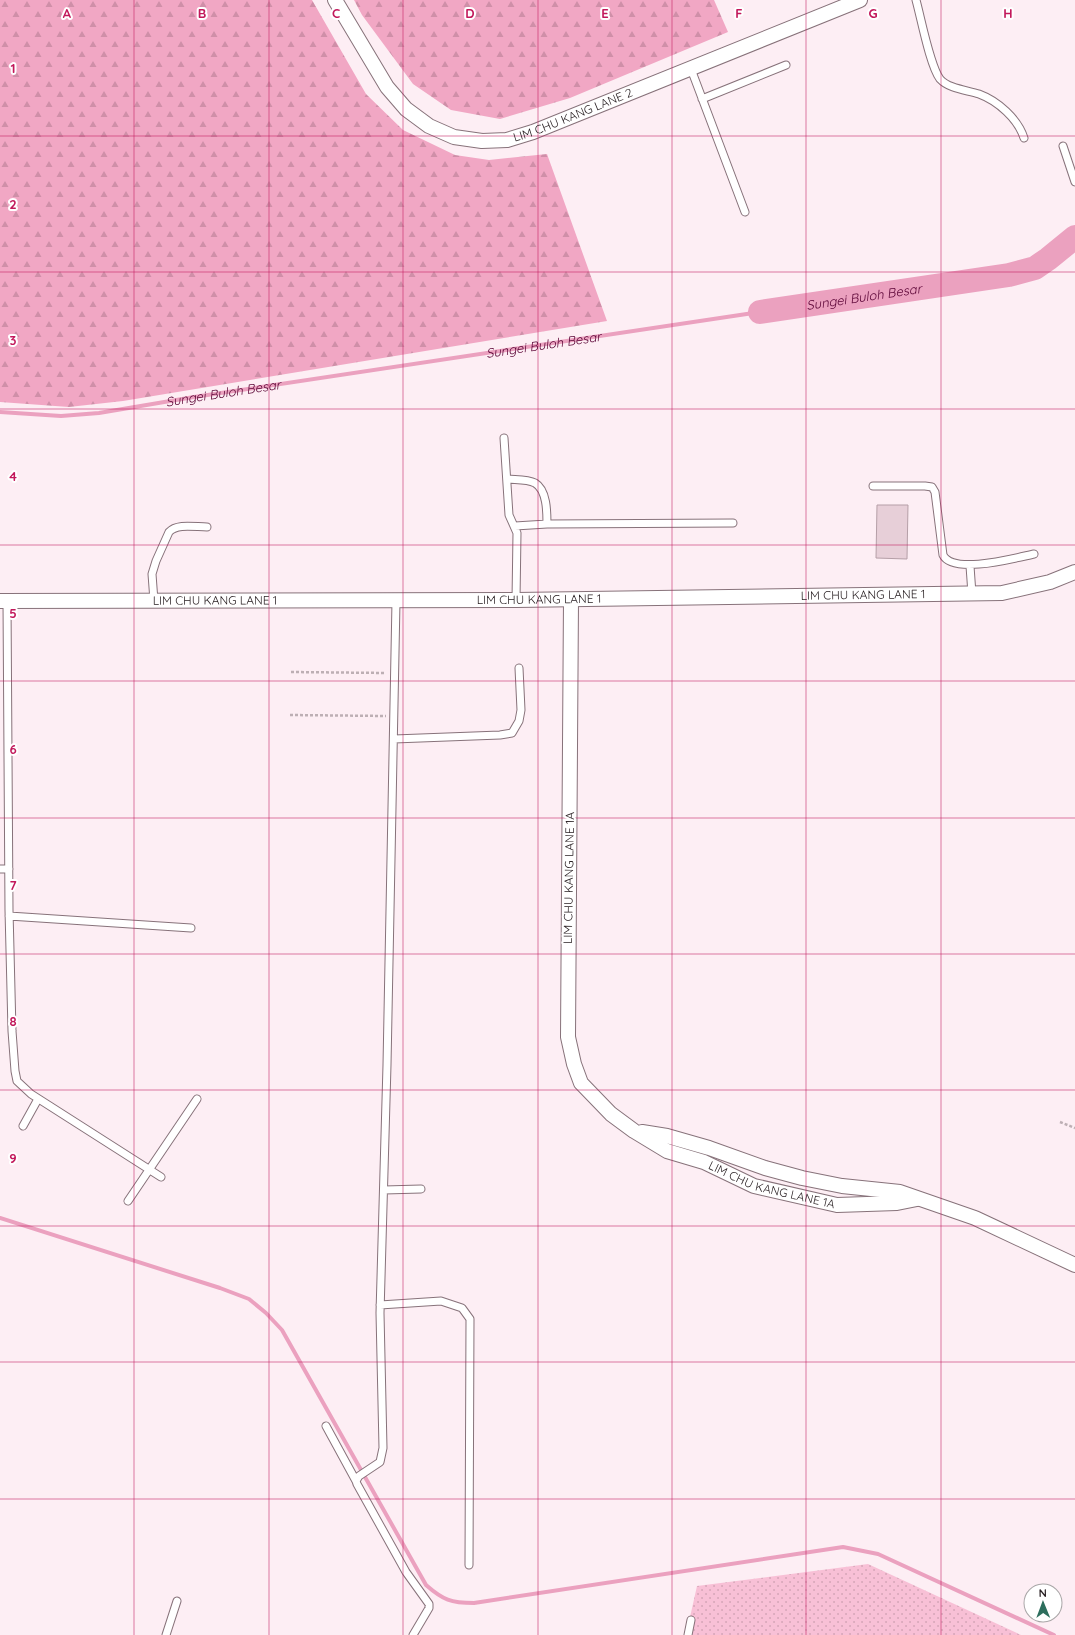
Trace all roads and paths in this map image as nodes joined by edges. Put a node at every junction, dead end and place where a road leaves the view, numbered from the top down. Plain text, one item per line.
1 (335, 0) edge
2 (860, 0) edge
3 (916, 0) edge
4 (786, 65) dead end
5 (691, 69) junction
6 (702, 99) junction
7 (1024, 138) dead end
8 (1063, 146) dead end
9 (1075, 182) edge
10 (745, 212) dead end
11 (504, 438) dead end
12 (507, 479) junction
13 (873, 486) dead end
14 (733, 523) dead end
15 (548, 524) junction
16 (515, 526) junction
17 (207, 527) dead end
18 (1034, 554) dead end
19 (970, 566) junction
20 (1075, 572) edge
21 (972, 594) junction
22 (516, 600) junction
23 (571, 600) junction
24 (4, 601) edge
25 (154, 601) junction
26 (396, 601) junction
27 (519, 668) dead end
28 (291, 672) dead end
29 (395, 673) junction
30 (4, 676) edge
31 (290, 715) dead end
32 (394, 716) junction
33 (394, 740) junction
34 (0, 780) edge
35 (8, 780) junction
36 (0, 869) edge
37 (9, 869) junction
38 (9, 916) junction
39 (191, 928) dead end
40 (38, 1099) junction
41 (197, 1099) dead end
42 (1060, 1122) dead end
43 (23, 1126) dead end
44 (1075, 1128) edge
45 (634, 1131) junction
46 (150, 1170) junction
47 (161, 1177) dead end
48 (421, 1189) dead end
49 (384, 1190) junction
50 (917, 1199) junction
51 (128, 1201) dead end
52 (1075, 1265) edge
53 (380, 1305) junction
54 (326, 1426) dead end
55 (358, 1478) junction
56 (468, 1565) dead end
57 (177, 1601) dead end
58 (691, 1620) dead end
59 (166, 1635) edge
60 (413, 1635) edge
61 (688, 1635) edge

1 - 5 street, LIM CHU KANG LANE 2
2 - 5 street, LIM CHU KANG LANE 2
3 - 7 lane
4 - 6 lane
5 - 6 lane
6 - 10 lane
8 - 9 lane
11 - 12 lane
12 - 15 lane
12 - 16 lane
13 - 19 lane
14 - 15 lane
15 - 16 lane
16 - 22 lane
17 - 25 lane
18 - 19 lane
19 - 21 lane
20 - 21 street, LIM CHU KANG LANE 1
21 - 23 street, LIM CHU KANG LANE 1
22 - 23 street, LIM CHU KANG LANE 1
22 - 26 street, LIM CHU KANG LANE 1
23 - 45 street, LIM CHU KANG LANE 1A
24 - 25 street, LIM CHU KANG LANE 1
24 - 30 lane
25 - 26 street, LIM CHU KANG LANE 1
26 - 29 lane
27 - 33 lane
28 - 29 path
29 - 32 lane
30 - 35 lane
31 - 32 path
32 - 33 lane
33 - 49 lane
34 - 35 lane
35 - 37 lane
36 - 37 lane
37 - 38 lane
38 - 39 lane
38 - 40 lane
40 - 43 lane
40 - 46 lane
41 - 46 lane
42 - 44 path
45 - 50 street, LIM CHU KANG LANE 1A
45 - 50 street, LIM CHU KANG LANE 1A
46 - 47 lane
46 - 51 lane
48 - 49 lane
49 - 53 lane
50 - 52 street, LIM CHU KANG LANE 1A
53 - 55 lane
53 - 56 lane
54 - 55 lane
55 - 60 lane
57 - 59 lane
58 - 61 lane

